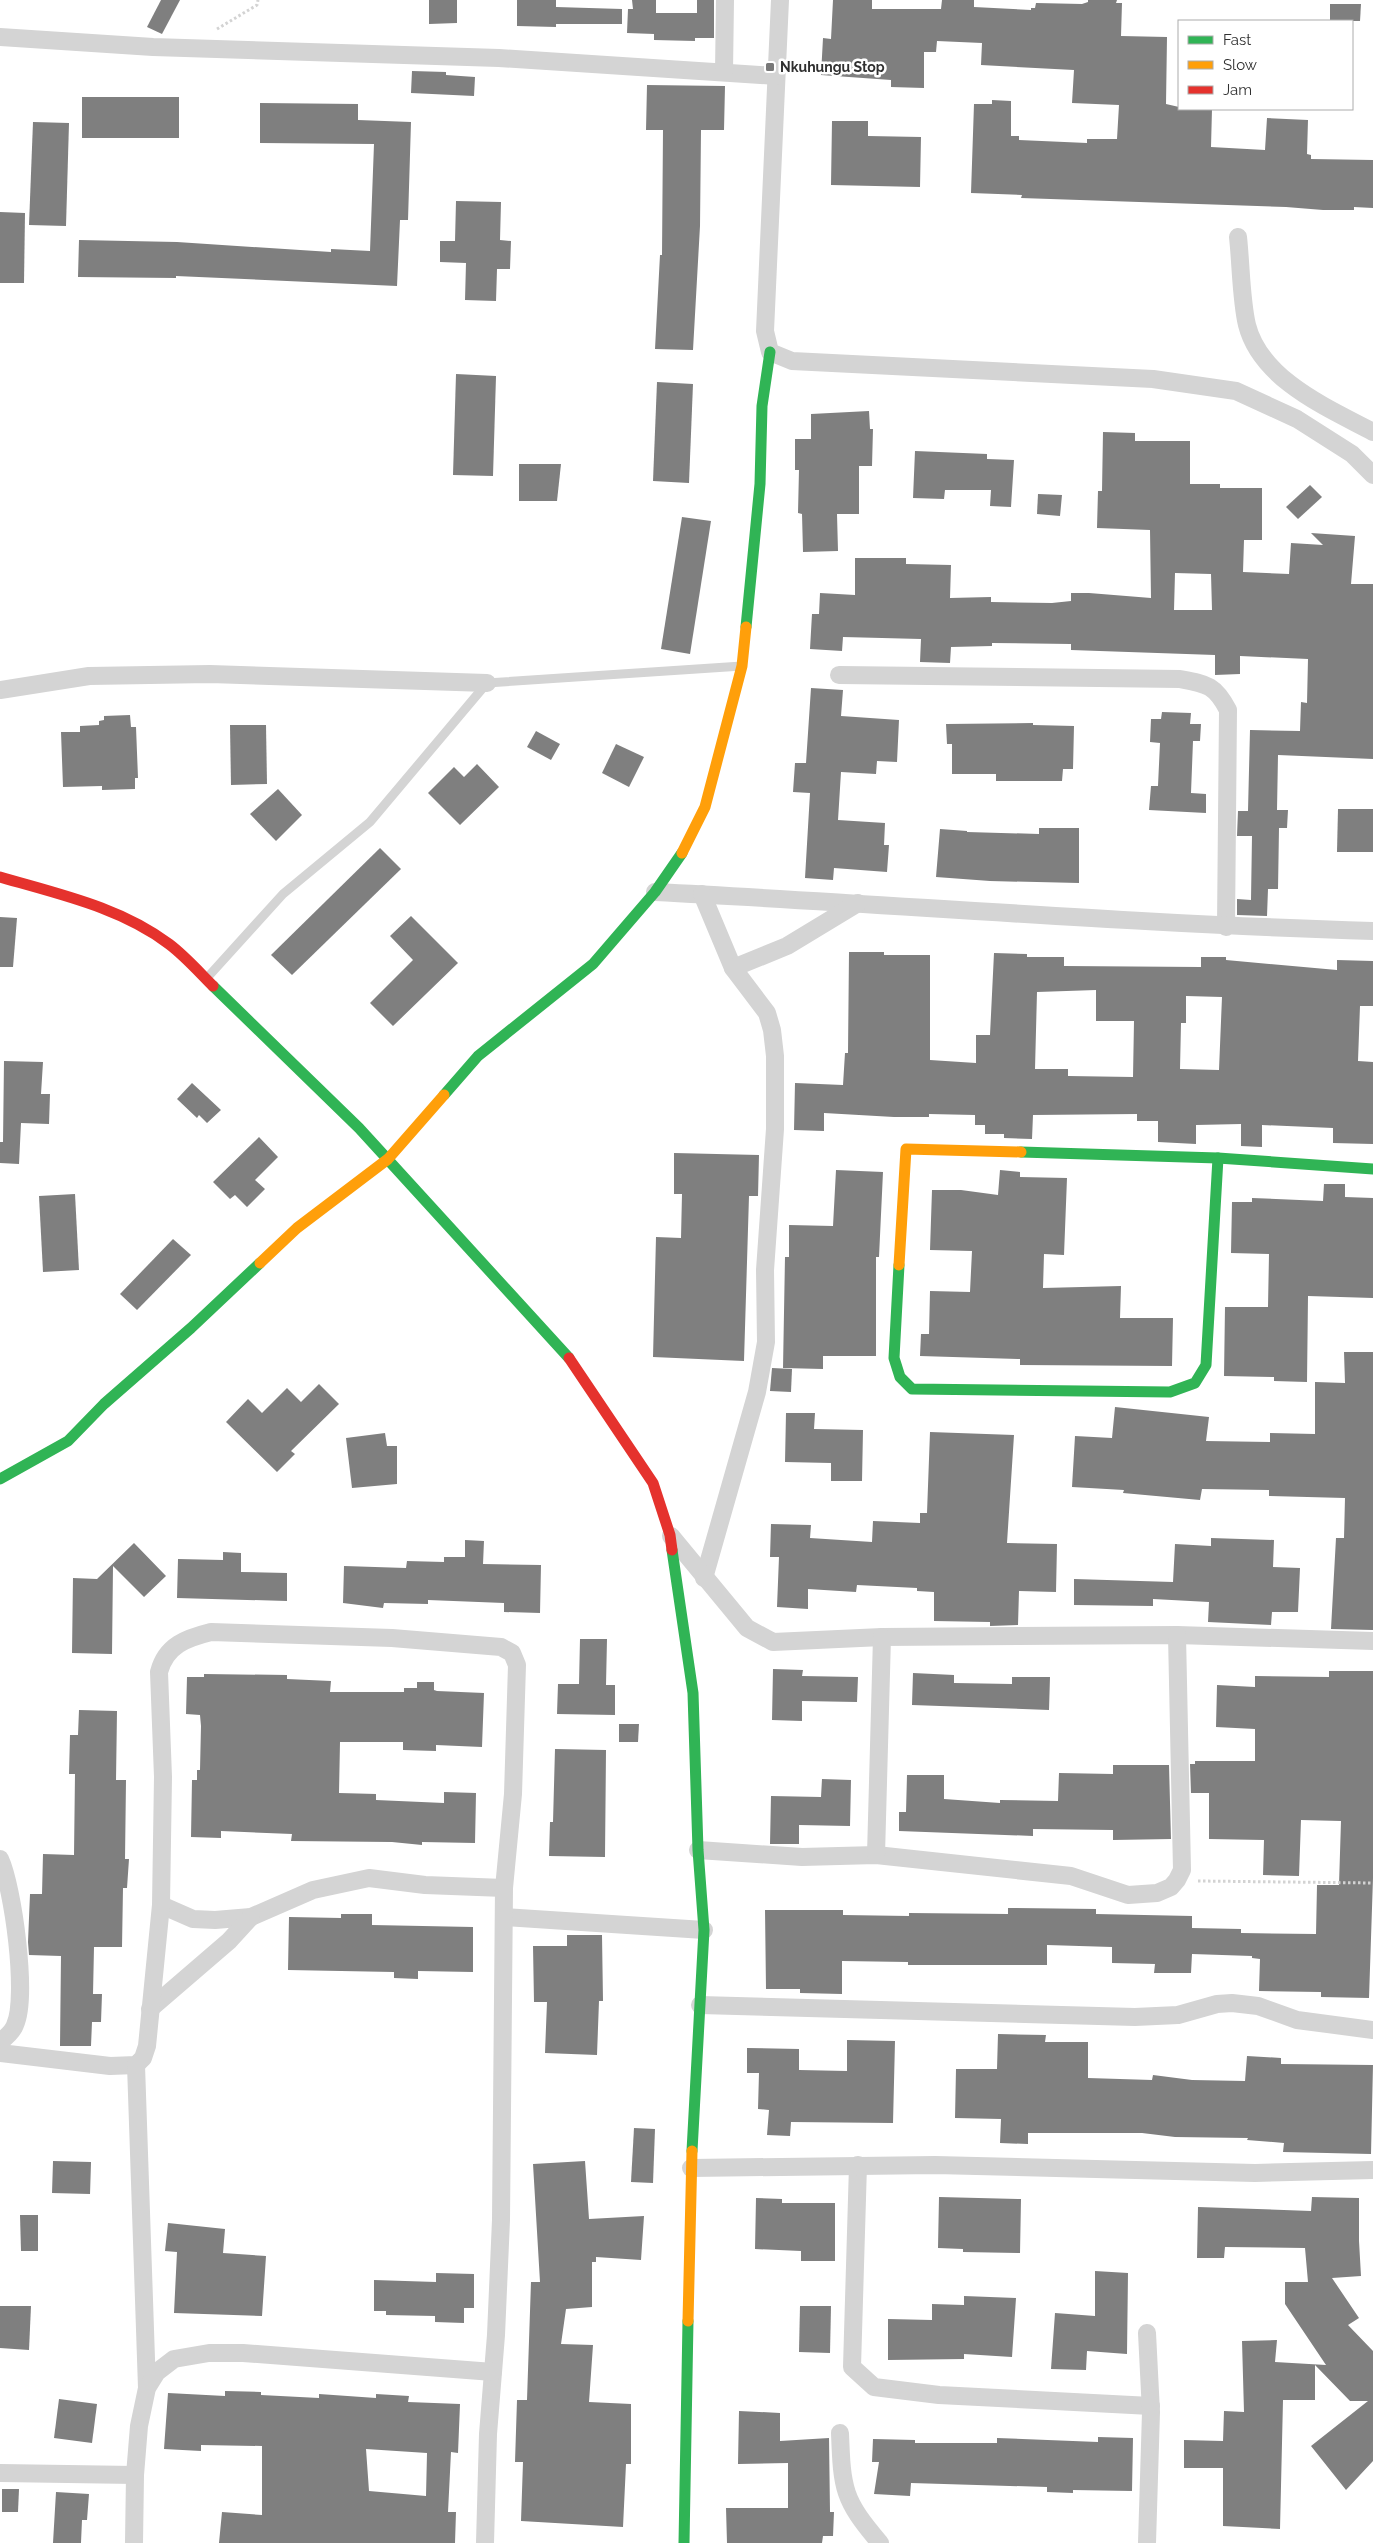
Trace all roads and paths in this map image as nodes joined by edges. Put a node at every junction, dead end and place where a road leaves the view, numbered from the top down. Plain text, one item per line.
1 (258, 0) edge
2 (725, 0) edge
3 (780, 0) edge
4 (0, 37) edge
5 (194, 48) junction
6 (724, 72) junction
7 (776, 76) junction
8 (1238, 237) dead end
9 (770, 352) junction
10 (1373, 432) edge
11 (1373, 475) edge
12 (742, 666) junction
13 (840, 675) dead end
14 (487, 683) junction
15 (0, 690) edge
16 (0, 877) edge
17 (655, 892) junction
18 (702, 894) junction
19 (858, 903) junction
20 (1226, 927) junction
21 (1373, 931) edge
22 (733, 968) junction
23 (206, 979) junction
24 (1218, 1158) junction
25 (388, 1159) junction
26 (1373, 1169) edge
27 (0, 1479) edge
28 (670, 1535) junction
29 (704, 1578) junction
30 (1177, 1635) junction
31 (882, 1637) junction
32 (1373, 1641) edge
33 (698, 1850) junction
34 (876, 1855) junction
35 (0, 1859) edge
36 (1177, 1880) junction
37 (1373, 1883) edge
38 (504, 1888) junction
39 (161, 1905) junction
40 (251, 1917) junction
41 (505, 1918) junction
42 (704, 1930) junction
43 (700, 2005) junction
44 (150, 2009) junction
45 (1373, 2030) edge
46 (0, 2042) edge
47 (0, 2053) edge
48 (136, 2065) junction
49 (858, 2165) junction
50 (691, 2168) junction
51 (1373, 2170) edge
52 (1147, 2333) dead end
53 (493, 2372) junction
54 (147, 2388) junction
55 (1151, 2406) junction
56 (840, 2433) dead end
57 (0, 2473) edge
58 (134, 2476) junction
59 (134, 2543) edge
60 (485, 2543) edge
61 (684, 2543) edge
62 (880, 2543) edge
63 (1146, 2543) edge

1 - 5 path
2 - 6 street
3 - 7 street
4 - 5 street
5 - 6 street
6 - 7 street
7 - 9 street
8 - 10 street
9 - 11 street
9 - 12 street
12 - 14 lane
12 - 17 street
13 - 20 street
14 - 15 street
14 - 23 lane
16 - 23 street
17 - 18 street
17 - 25 street
18 - 19 street
18 - 22 street
19 - 20 street
19 - 22 street
20 - 21 street
22 - 29 street
23 - 25 street
24 - 24 street
24 - 26 street
25 - 27 street
25 - 28 street
28 - 29 street
28 - 33 street
29 - 31 street
30 - 31 street
30 - 32 street
30 - 36 street
31 - 34 street
33 - 34 street
33 - 42 street
34 - 36 street
35 - 46 street
36 - 37 path
38 - 39 street
38 - 40 street
38 - 41 street
39 - 40 street
39 - 44 street
40 - 44 street
41 - 42 street
41 - 53 street
42 - 43 street
43 - 45 street
43 - 50 street
44 - 48 street
47 - 48 street
48 - 54 street
49 - 50 street
49 - 51 street
49 - 55 street
50 - 61 street
52 - 55 street
53 - 54 street
53 - 60 street
54 - 58 street
55 - 63 street
56 - 62 street
57 - 58 street
58 - 59 street

